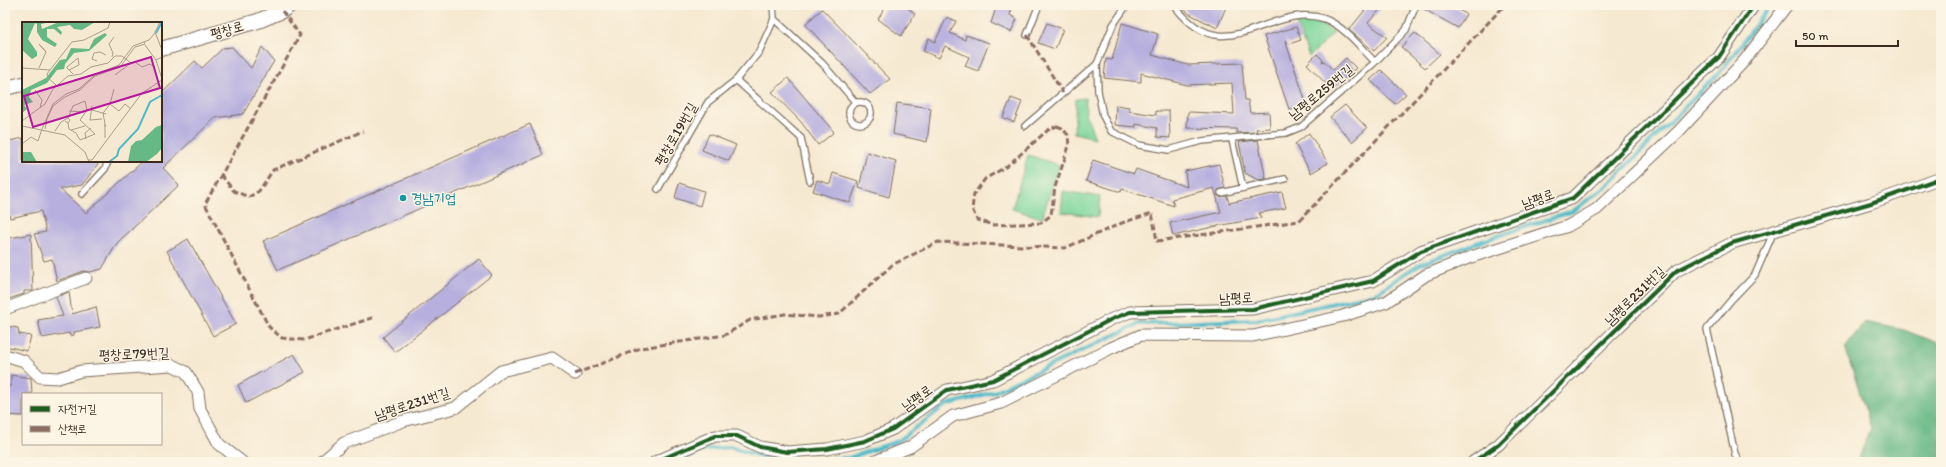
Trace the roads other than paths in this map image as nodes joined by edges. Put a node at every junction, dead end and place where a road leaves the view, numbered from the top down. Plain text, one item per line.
1 (290, 5) edge
2 (773, 5) edge
3 (1039, 5) edge
4 (1127, 5) edge
5 (1174, 5) edge
6 (1416, 5) edge
7 (1754, 5) edge
8 (1787, 5) edge
9 (774, 19) junction
10 (1027, 35) dead end
11 (162, 49) edge
12 (1375, 62) junction
13 (1097, 64) junction
14 (736, 80) junction
15 (22, 84) edge
16 (5, 88) edge
17 (856, 103) junction
18 (1025, 126) dead end
19 (1232, 140) junction
20 (108, 162) edge
21 (1941, 178) edge
22 (1286, 179) dead end
23 (810, 181) dead end
24 (1243, 188) junction
25 (658, 189) dead end
26 (1221, 193) dead end
27 (82, 194) dead end
28 (1774, 231) junction
29 (86, 278) dead end
30 (5, 309) edge
31 (5, 355) edge
32 (575, 374) dead end
33 (242, 462) edge
34 (322, 462) edge
35 (655, 462) edge
36 (872, 462) edge
37 (1473, 462) edge
38 (1740, 462) edge

1 - 11 street, 평창로
2 - 9 lane, 평창로19번길
3 - 10 lane
4 - 13 lane, 남평로259번길
5 - 12 lane, 남평로259번길
6 - 12 lane, 남평로259번길
7 - 35 street, 남평로
8 - 36 street
9 - 14 lane, 평창로19번길
9 - 17 lane
12 - 19 lane, 남평로259번길
13 - 18 lane, 남평로259번길
13 - 19 lane, 남평로259번길
14 - 23 lane
14 - 25 lane, 평창로19번길
15 - 16 street
17 - 17 lane
19 - 24 lane
20 - 27 lane
21 - 28 street, 남평로231번길
22 - 24 lane
24 - 26 lane
28 - 37 street, 남평로231번길
28 - 38 lane
29 - 30 street
31 - 33 street, 평창로79번길
32 - 34 street, 남평로231번길

